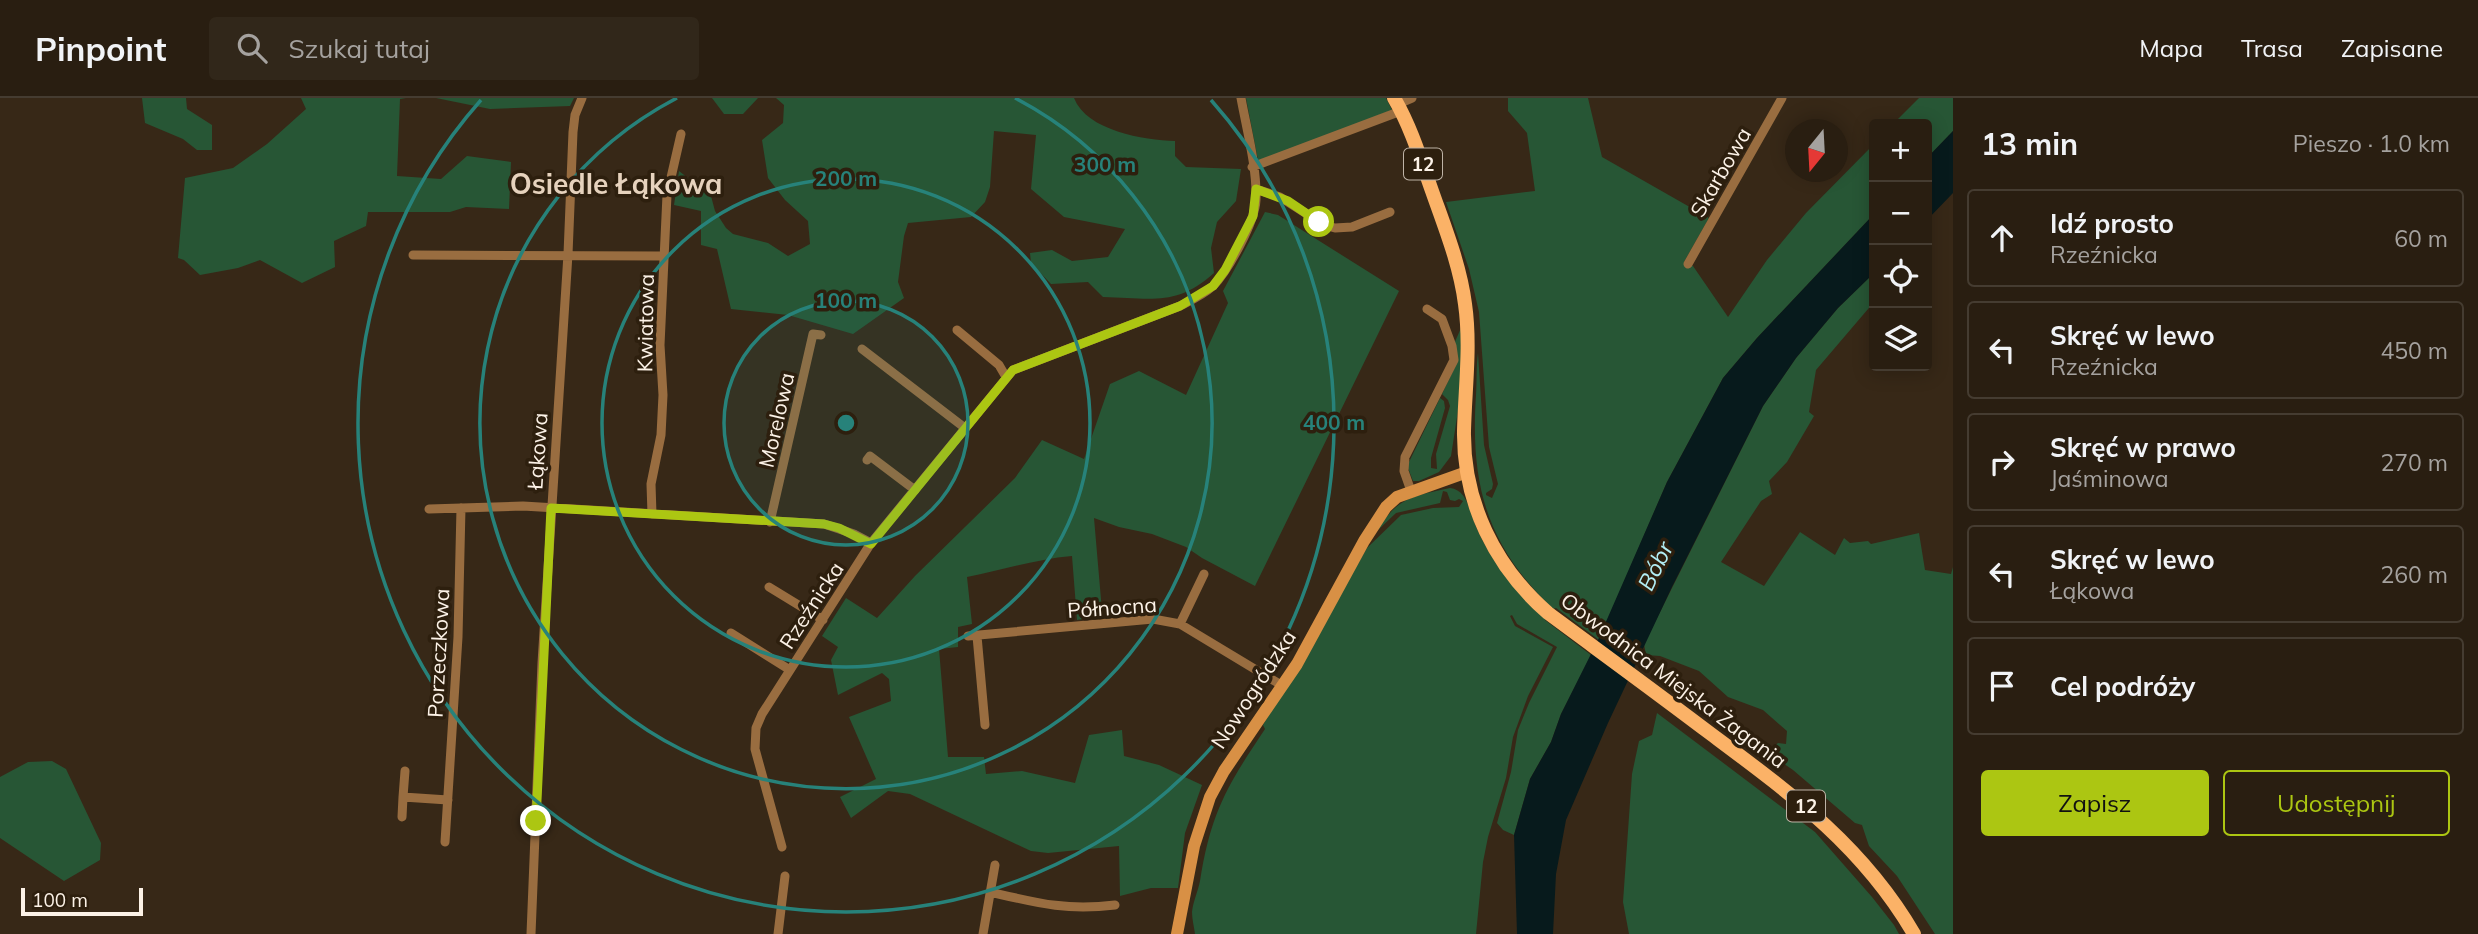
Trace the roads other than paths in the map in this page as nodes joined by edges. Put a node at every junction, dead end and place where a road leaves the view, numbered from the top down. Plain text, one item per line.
1 (582, 98) edge
2 (1241, 98) edge
3 (1412, 98) edge
4 (1782, 98) edge
5 (1398, 104) edge
6 (681, 134) dead end
7 (1252, 167) junction
8 (1256, 189) junction
9 (1390, 212) dead end
10 (568, 254) junction
11 (413, 255) dead end
12 (664, 256) junction
13 (1688, 264) dead end
14 (1427, 309) dead end
15 (957, 330) dead end
16 (821, 335) dead end
17 (862, 349) dead end
18 (1006, 377) junction
19 (965, 428) junction
20 (867, 460) dead end
21 (1467, 472) junction
22 (915, 490) junction
23 (1411, 491) junction
24 (461, 508) junction
25 (551, 508) junction
26 (429, 509) dead end
27 (652, 514) junction
28 (770, 522) junction
29 (871, 544) junction
30 (1204, 574) dead end
31 (769, 587) dead end
32 (823, 620) junction
33 (1180, 624) junction
34 (731, 632) dead end
35 (790, 670) junction
36 (1283, 686) junction
37 (985, 725) dead end
38 (404, 771) dead end
39 (403, 797) junction
40 (448, 800) junction
41 (402, 817) dead end
42 (445, 842) dead end
43 (782, 847) dead end
44 (995, 865) dead end
45 (785, 876) dead end
46 (990, 892) junction
47 (1115, 905) dead end
48 (531, 934) edge
49 (778, 934) edge
50 (983, 934) edge
51 (1177, 934) edge
52 (1914, 934) edge

1 - 10 street, Łąkowa
2 - 7 street, Rzeźnicka
3 - 5 street
4 - 13 street, Skarbowa
5 - 7 street
5 - 21 main road, 12
6 - 12 street, Kwiatowa
7 - 8 street, Rzeźnicka
8 - 9 street
8 - 18 street, Rzeźnicka
10 - 11 street
10 - 12 street
10 - 25 street, Łąkowa
12 - 27 street, Kwiatowa
14 - 23 street
15 - 18 street
16 - 28 street, Morelowa
17 - 19 street
18 - 19 street, Rzeźnicka
19 - 22 street, Rzeźnicka
20 - 22 street
21 - 23 main road, Nowogródzka
21 - 52 main road, Obwodnica Miejska Żagania / 12
22 - 29 street, Rzeźnicka
23 - 36 main road, Nowogródzka
24 - 25 street
24 - 26 street
24 - 40 street, Porzeczkowa
25 - 27 street
25 - 48 street, Łąkowa
27 - 28 street
28 - 29 street
29 - 32 street, Rzeźnicka
30 - 33 street
31 - 32 street
32 - 35 street, Rzeźnicka
33 - 36 street, Północna
33 - 37 street, Północna
34 - 35 street
35 - 43 street, Rzeźnicka
36 - 51 main road, Nowogródzka
38 - 39 street
39 - 40 street
39 - 41 street
40 - 42 street, Porzeczkowa
44 - 46 street
45 - 49 street
46 - 47 street
46 - 50 street

